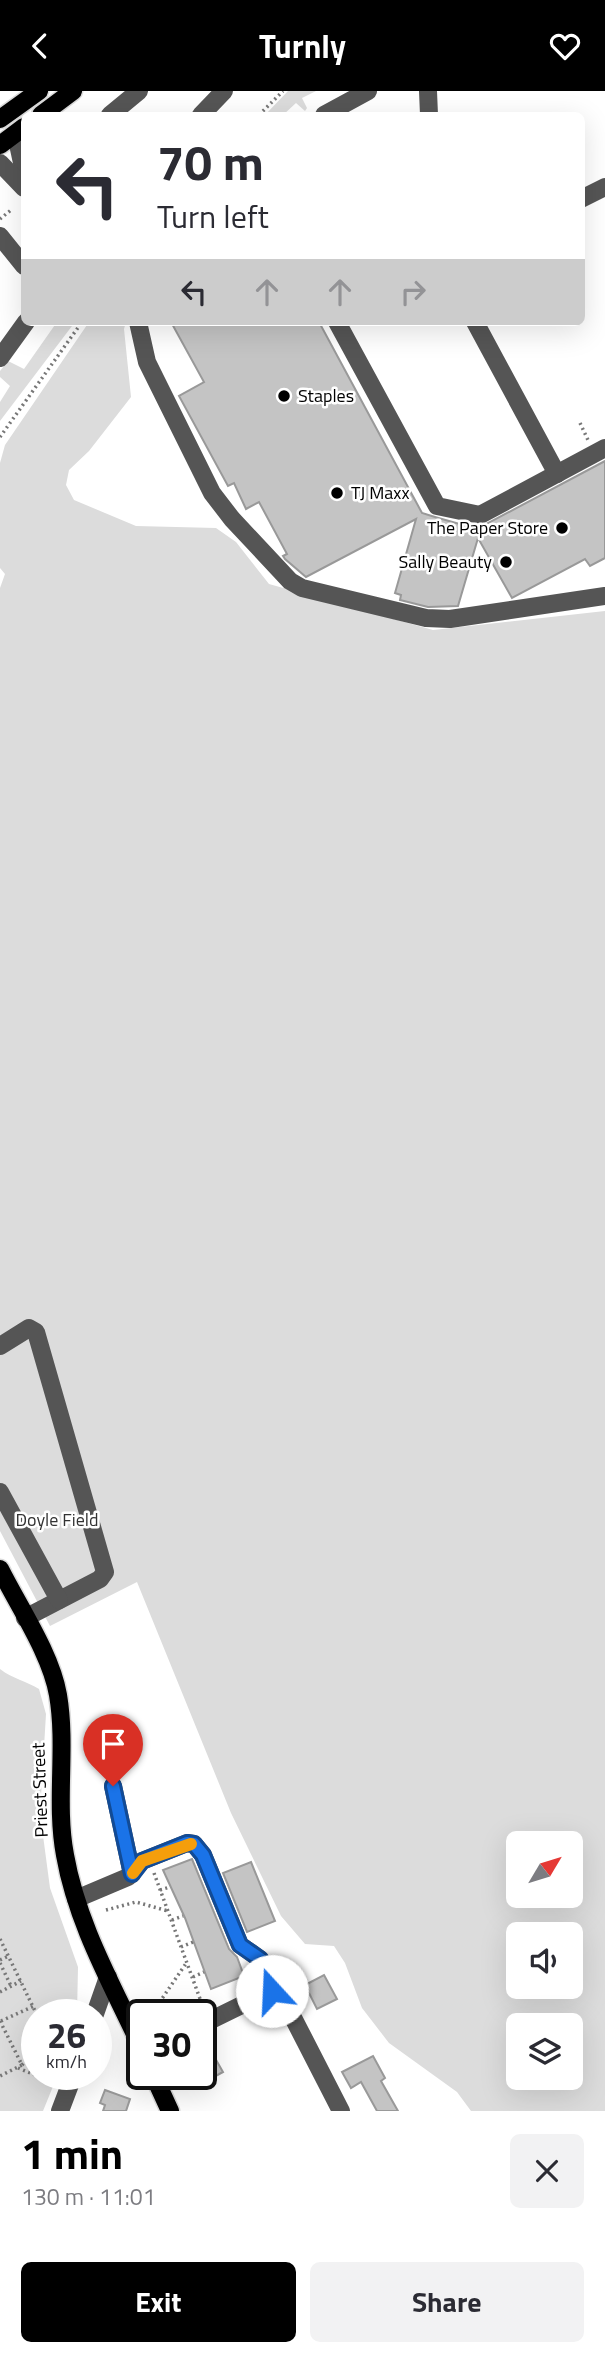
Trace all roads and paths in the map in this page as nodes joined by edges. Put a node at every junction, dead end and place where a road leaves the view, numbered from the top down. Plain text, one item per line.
1 (40, 91) edge
2 (73, 91) edge
3 (139, 91) edge
4 (224, 91) edge
5 (283, 91) edge
6 (368, 91) edge
7 (428, 91) edge
8 (45, 112) edge
9 (114, 112) edge
10 (204, 112) edge
11 (261, 112) edge
12 (330, 112) edge
13 (429, 112) edge
14 (0, 119) edge
15 (21, 130) edge
16 (21, 136) edge
17 (0, 145) edge
18 (21, 158) edge
19 (0, 163) edge
20 (21, 185) edge
21 (605, 187) edge
22 (585, 197) edge
23 (11, 210) dead end
24 (0, 219) edge
25 (0, 236) edge
26 (21, 262) edge
27 (23, 326) edge
28 (79, 326) edge
29 (139, 326) edge
30 (345, 326) edge
31 (477, 326) edge
32 (0, 358) edge
33 (580, 423) dead end
34 (0, 437) edge
35 (597, 445) edge
36 (557, 474) junction
37 (605, 596) edge
38 (0, 1346) edge
39 (0, 1492) edge
40 (0, 1569) edge
41 (58, 1600) junction
42 (25, 1618) junction
43 (113, 1786) dead end
44 (148, 1858) junction
45 (132, 1874) junction
46 (170, 1887) dead end
47 (160, 1890) junction
48 (76, 1899) junction
49 (106, 1910) dead end
50 (168, 1911) junction
51 (183, 1916) dead end
52 (171, 1920) junction
53 (0, 1939) edge
54 (193, 1942) dead end
55 (181, 1947) junction
56 (9, 1956) junction
57 (0, 1962) edge
58 (187, 1962) junction
59 (204, 1972) dead end
60 (108, 1977) junction
61 (192, 1977) junction
62 (21, 1981) junction
63 (11, 1986) junction
64 (0, 1991) edge
65 (276, 1993) junction
66 (30, 1999) edge
67 (100, 1999) edge
68 (162, 1999) edge
69 (198, 1999) edge
70 (21, 2012) edge
71 (126, 2015) edge
72 (217, 2017) edge
73 (0, 2021) edge
74 (20, 2066) joint
75 (0, 2076) edge
76 (68, 2090) edge
77 (160, 2090) edge
78 (60, 2111) edge
79 (170, 2111) edge
80 (341, 2111) edge

1 - 14 main road
2 - 8 main road
3 - 9 street
4 - 10 street
5 - 11 path
6 - 12 street
7 - 13 street
15 - 17 main road
16 - 18 street
19 - 20 street
21 - 22 street
23 - 24 path
25 - 26 street
27 - 32 street
28 - 34 path
29 - 37 street
30 - 36 street
31 - 36 street
33 - 35 path
35 - 36 street
38 - 41 street
39 - 41 street
40 - 42 main road, Priest Street
41 - 42 street
42 - 48 main road, Priest Street
43 - 45 street
44 - 45 street
44 - 47 path
44 - 65 street
45 - 48 street
46 - 47 path
47 - 50 path
48 - 60 main road, Priest Street
49 - 50 path
50 - 52 path
51 - 52 path
52 - 55 path
53 - 56 path
54 - 55 path
55 - 58 path
56 - 57 path
56 - 62 path
57 - 63 path
58 - 61 path
58 - 68 path
59 - 61 path
60 - 67 street
60 - 71 main road, Priest Street
61 - 69 path
62 - 63 path
62 - 66 path
63 - 64 path
65 - 72 street
65 - 80 street
70 - 73 path
73 - 74 path
74 - 75 path
76 - 78 street
77 - 79 main road

